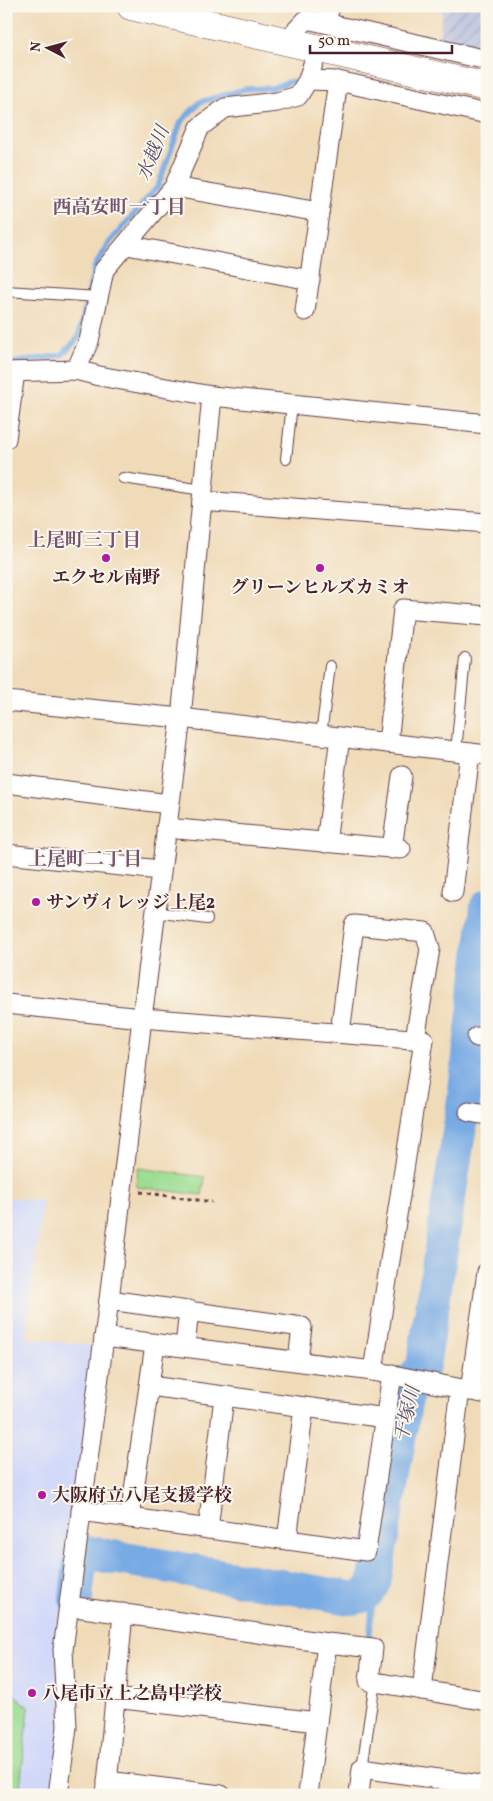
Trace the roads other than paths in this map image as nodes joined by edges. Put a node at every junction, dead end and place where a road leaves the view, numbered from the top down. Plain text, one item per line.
1 (131, 6) edge
2 (325, 26) edge
3 (487, 60) edge
4 (308, 80) junction
5 (338, 81) junction
6 (487, 87) edge
7 (487, 114) edge
8 (174, 187) junction
9 (319, 212) junction
10 (127, 244) junction
11 (310, 280) junction
12 (6, 292) edge
13 (91, 296) junction
14 (305, 311) dead end
15 (76, 370) junction
16 (11, 372) edge
17 (212, 396) junction
18 (292, 404) junction
19 (487, 424) edge
20 (6, 438) edge
21 (286, 459) dead end
22 (123, 478) dead end
23 (202, 495) junction
24 (487, 523) edge
25 (487, 616) edge
26 (465, 658) dead end
27 (330, 666) dead end
28 (6, 701) edge
29 (181, 718) junction
30 (321, 735) junction
31 (340, 737) junction
32 (388, 743) junction
33 (471, 753) edge
34 (402, 776) dead end
35 (6, 783) edge
36 (169, 804) junction
37 (166, 828) junction
38 (326, 842) junction
39 (6, 854) edge
40 (160, 870) junction
41 (453, 892) dead end
42 (155, 912) junction
43 (207, 919) dead end
44 (6, 1004) edge
45 (142, 1018) junction
46 (340, 1033) junction
47 (415, 1039) junction
48 (487, 1272) edge
49 (109, 1300) junction
50 (189, 1310) junction
51 (104, 1337) junction
52 (155, 1344) junction
53 (185, 1347) junction
54 (298, 1361) junction
55 (373, 1371) junction
56 (392, 1374) junction
57 (150, 1386) junction
58 (472, 1391) edge
59 (224, 1397) junction
60 (304, 1408) junction
61 (386, 1418) junction
62 (81, 1511) junction
63 (130, 1518) junction
64 (208, 1529) junction
65 (287, 1540) junction
66 (73, 1607) junction
67 (123, 1613) junction
68 (327, 1643) junction
69 (375, 1682) junction
70 (422, 1690) junction
71 (115, 1698) junction
72 (487, 1701) edge
73 (317, 1722) junction
74 (362, 1768) junction
75 (487, 1786) edge
76 (106, 1788) edge
77 (58, 1795) edge
78 (221, 1795) edge
79 (308, 1795) edge
80 (359, 1795) edge

1 - 2 highway
2 - 3 street
2 - 4 street
2 - 6 highway
4 - 5 street
4 - 8 street
5 - 7 street
5 - 9 street
8 - 9 street
8 - 10 street
9 - 11 street
10 - 11 street
10 - 13 street
11 - 14 street
12 - 13 lane
13 - 15 street
15 - 16 street
15 - 17 street
16 - 20 street
17 - 18 street
17 - 23 street
18 - 19 street
18 - 21 lane
22 - 23 lane
23 - 24 street
23 - 29 street
25 - 32 street
26 - 33 lane
27 - 30 lane
28 - 29 street
29 - 30 street
29 - 36 street
30 - 31 street
31 - 32 street
31 - 38 street
32 - 33 street
33 - 41 street
34 - 38 street
35 - 36 street
36 - 37 street
37 - 38 street
37 - 40 street
39 - 40 street
40 - 42 street
42 - 43 lane
42 - 45 street
44 - 45 street
45 - 46 street
45 - 49 street
46 - 47 street
46 - 47 street
47 - 55 street
48 - 58 street
49 - 50 street
49 - 51 street
50 - 53 street
50 - 54 street
51 - 52 street
51 - 62 street
52 - 53 street
52 - 57 street
53 - 54 street
54 - 55 street
55 - 56 street
56 - 58 street
56 - 61 street
57 - 59 street
57 - 63 street
58 - 70 street
59 - 60 street
59 - 64 street
60 - 61 street
60 - 65 street
61 - 65 street
62 - 63 street
62 - 66 street
63 - 64 street
64 - 65 street
66 - 67 street
66 - 77 street
67 - 68 street
67 - 71 street
68 - 69 street
68 - 73 street
69 - 70 street
69 - 74 lane
70 - 72 street
71 - 73 street
71 - 76 street
73 - 79 street
74 - 75 street
74 - 80 street
76 - 78 street

